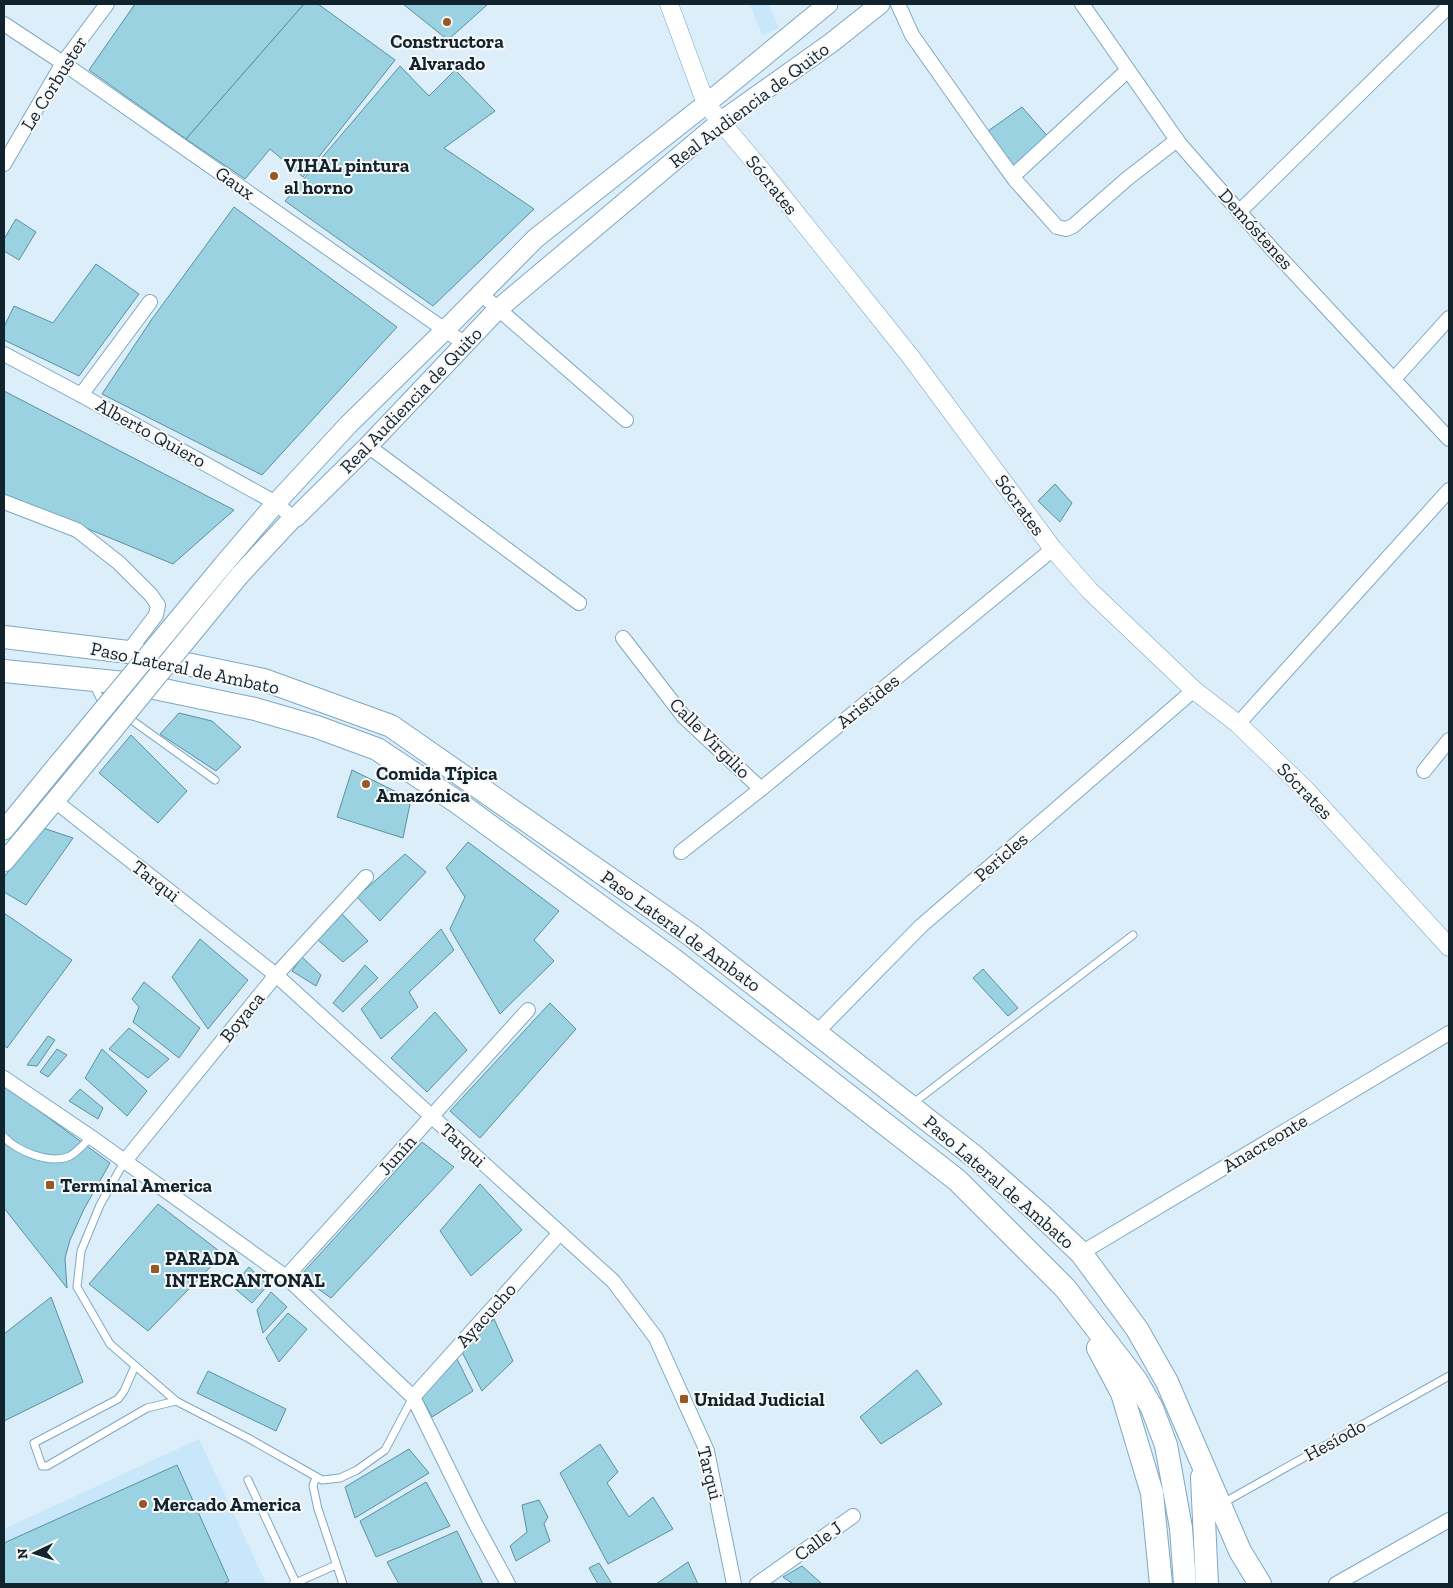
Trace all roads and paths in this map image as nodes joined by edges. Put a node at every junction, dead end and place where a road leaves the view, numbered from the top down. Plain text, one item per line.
1 (107, 4) edge
2 (669, 4) edge
3 (828, 4) edge
4 (880, 4) edge
5 (898, 4) edge
6 (1082, 4) edge
7 (1449, 6) edge
8 (4, 24) edge
9 (63, 63) junction
10 (1128, 70) junction
11 (706, 104) junction
12 (720, 122) junction
13 (1177, 140) junction
14 (4, 164) edge
15 (1012, 176) junction
16 (1239, 212) junction
17 (480, 294) junction
18 (150, 302) dead end
19 (497, 310) junction
20 (1449, 318) edge
21 (446, 330) junction
22 (465, 344) junction
23 (4, 354) edge
24 (1394, 380) junction
25 (81, 395) junction
26 (626, 420) dead end
27 (1449, 439) edge
28 (368, 446) junction
29 (1449, 490) edge
30 (4, 502) edge
31 (276, 503) junction
32 (293, 518) junction
33 (1053, 549) junction
34 (579, 603) dead end
35 (4, 637) edge
36 (623, 638) dead end
37 (128, 652) junction
38 (4, 671) edge
39 (90, 680) junction
40 (1194, 690) junction
41 (114, 708) dead end
42 (121, 713) dead end
43 (1238, 724) junction
44 (1449, 740) edge
45 (1424, 771) dead end
46 (214, 780) dead end
47 (761, 789) junction
48 (55, 801) junction
49 (4, 830) edge
50 (681, 852) dead end
51 (4, 862) edge
52 (366, 877) dead end
53 (1133, 935) dead end
54 (1449, 947) edge
55 (276, 975) junction
56 (528, 1010) dead end
57 (816, 1033) junction
58 (1449, 1033) edge
59 (4, 1078) edge
60 (910, 1105) junction
61 (432, 1116) junction
62 (4, 1137) edge
63 (90, 1137) junction
64 (124, 1162) junction
65 (560, 1234) junction
66 (1081, 1253) junction
67 (286, 1277) junction
68 (1066, 1288) junction
69 (135, 1366) junction
70 (1449, 1376) edge
71 (413, 1396) junction
72 (176, 1401) junction
73 (1201, 1461) junction
74 (316, 1477) junction
75 (248, 1480) dead end
76 (1220, 1505) junction
77 (853, 1516) dead end
78 (1449, 1520) edge
79 (336, 1565) junction
80 (295, 1584) edge
81 (343, 1584) edge
82 (508, 1584) edge
83 (734, 1584) edge
84 (758, 1584) edge
85 (1161, 1584) edge
86 (1185, 1584) edge
87 (1207, 1584) edge
88 (1260, 1584) edge
89 (1336, 1584) edge

1 - 9 street, Le Corbuster
2 - 11 street, Sócrates
3 - 11 main road, Real Audiencia de Quito
4 - 12 main road, Real Audiencia de Quito
5 - 15 street
6 - 10 street, Demóstenes
7 - 16 street
8 - 9 street, Gaux
9 - 14 street, Le Corbuster
9 - 21 street, Gaux
10 - 13 street, Demóstenes
10 - 15 street
11 - 12 street, Sócrates
11 - 17 main road, Real Audiencia de Quito
12 - 19 main road, Real Audiencia de Quito
12 - 33 street, Sócrates
13 - 15 street
13 - 16 street, Demóstenes
16 - 24 street, Demóstenes
17 - 19 street
17 - 21 main road, Real Audiencia de Quito
18 - 25 street
19 - 22 main road, Real Audiencia de Quito
19 - 26 street
20 - 24 street
21 - 22 street, Gaux
21 - 31 main road, Real Audiencia de Quito
22 - 28 main road, Real Audiencia de Quito
23 - 25 street, Alberto Quiero
24 - 27 street, Demóstenes
25 - 31 street, Alberto Quiero
28 - 32 main road, Real Audiencia de Quito
28 - 34 street
29 - 43 street
30 - 37 street
31 - 32 street, Alberto Quiero
31 - 49 main road, Real Audiencia de Quito, bridge
32 - 48 main road, Real Audiencia de Quito, bridge
33 - 40 street, Sócrates
33 - 47 street, Aristides
35 - 37 highway, Paso Lateral de Ambato
36 - 47 street, Calle Virgilio
37 - 57 highway, Paso Lateral de Ambato
38 - 39 highway, Paso Lateral de Ambato
39 - 41 lane
39 - 68 highway, Paso Lateral de Ambato
40 - 43 street, Sócrates
40 - 57 street, Pericles
42 - 46 lane
43 - 54 street, Sócrates
44 - 45 street
47 - 50 street, Aristides
48 - 51 main road, Real Audiencia de Quito
48 - 55 street, Tarqui
52 - 55 street, Boyaca
53 - 60 lane
55 - 61 street, Tarqui
55 - 64 street, Boyaca
56 - 61 street, Junín
57 - 60 highway, Paso Lateral de Ambato
58 - 66 street, Anacreonte
59 - 63 street
60 - 66 highway, Paso Lateral de Ambato
61 - 65 street, Tarqui
61 - 67 street, Junín
62 - 63 lane
63 - 64 street
64 - 67 street
64 - 69 lane
65 - 71 street, Ayacucho
65 - 83 street, Tarqui
66 - 73 highway, Paso Lateral de Ambato
67 - 71 street
68 - 85 highway
68 - 86 highway
69 - 72 lane
69 - 72 lane
70 - 76 lane, Hesíodo
71 - 74 lane
71 - 82 street
72 - 74 lane
73 - 76 highway, Paso Lateral de Ambato
73 - 87 highway
74 - 79 lane
75 - 80 lane
76 - 88 highway, Paso Lateral de Ambato
77 - 84 street, Calle J
78 - 89 street
79 - 80 lane
79 - 81 lane

